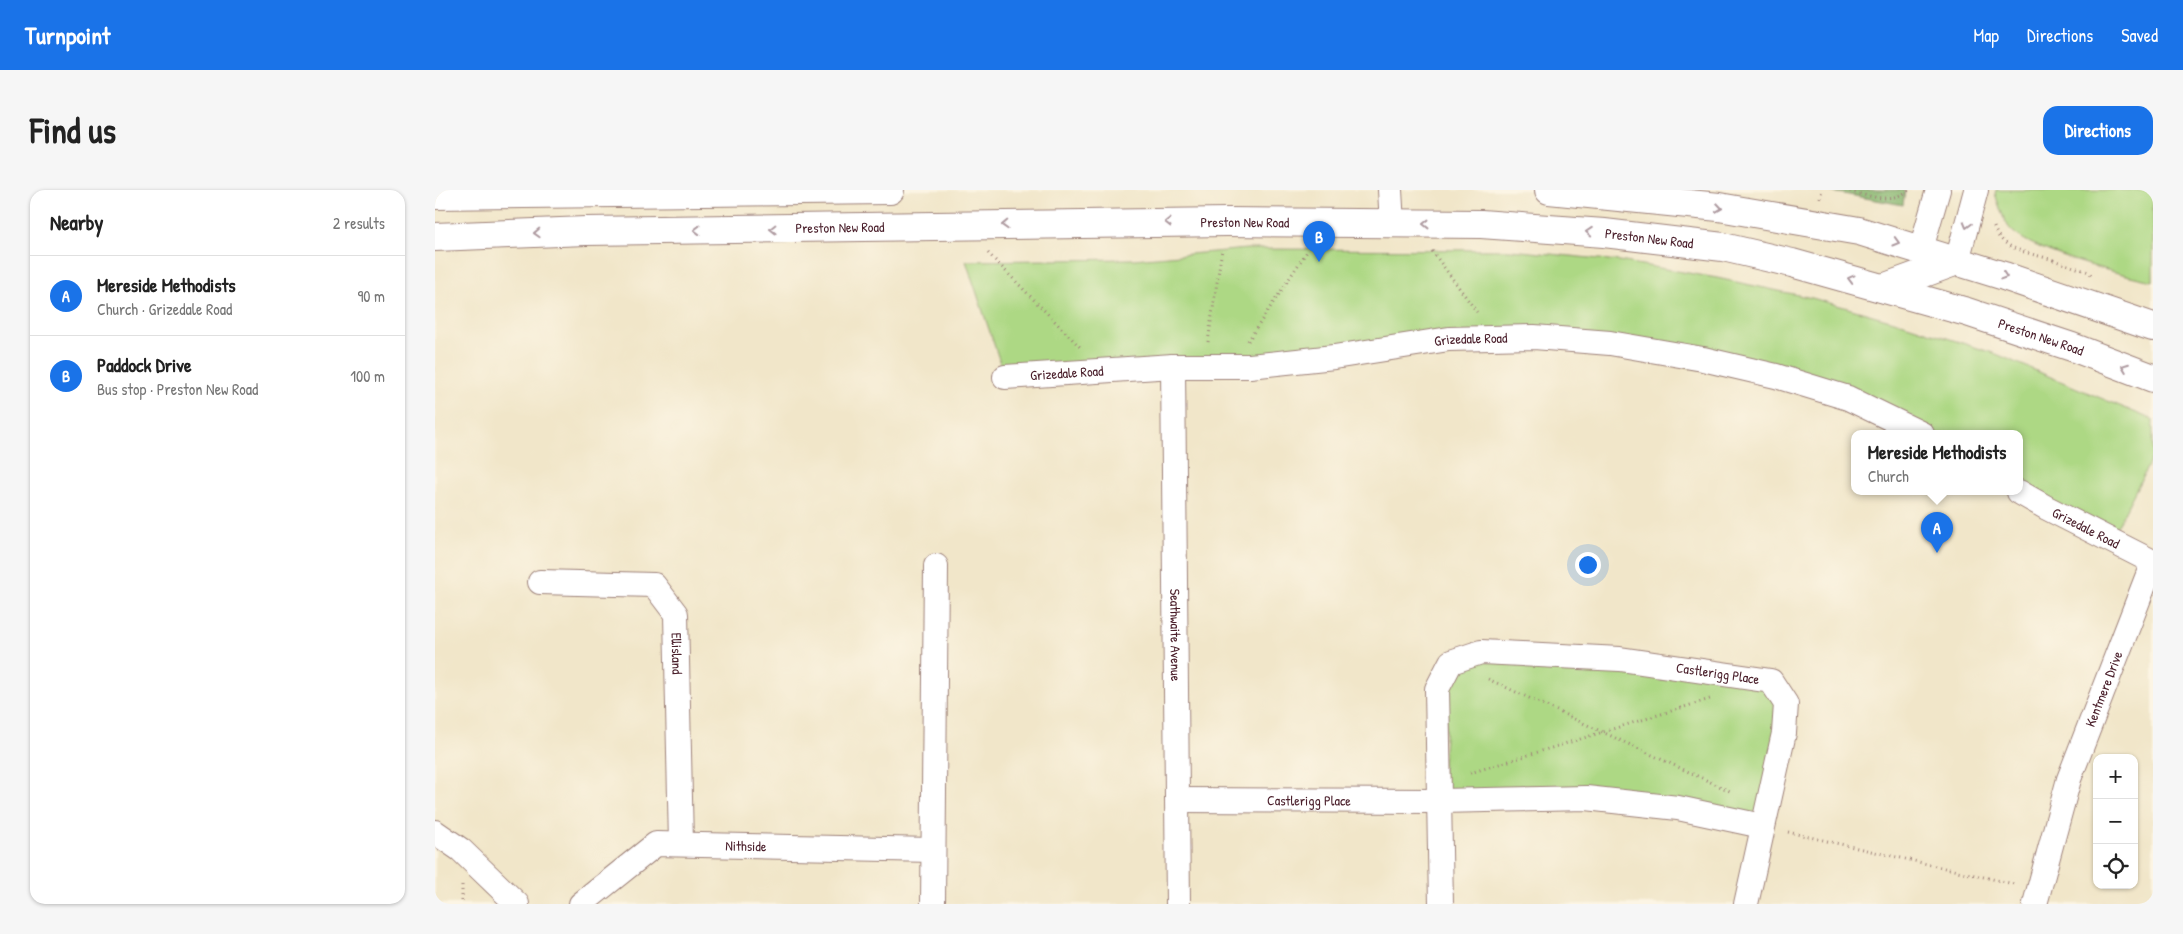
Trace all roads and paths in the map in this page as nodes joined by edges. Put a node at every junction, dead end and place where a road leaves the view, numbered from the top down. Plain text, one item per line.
1 (890, 190) edge
2 (1390, 190) edge
3 (1549, 190) edge
4 (1845, 190) edge
5 (1909, 190) edge
6 (1938, 190) edge
7 (1976, 190) edge
8 (435, 195) edge
9 (1227, 222) junction
10 (1326, 222) junction
11 (1402, 224) junction
12 (962, 226) junction
13 (435, 237) edge
14 (1927, 260) junction
15 (1957, 261) junction
16 (1883, 288) junction
17 (1967, 312) junction
18 (2153, 327) edge
19 (1495, 337) junction
20 (1173, 366) junction
21 (1204, 366) junction
22 (1232, 366) junction
23 (1103, 370) junction
24 (1005, 377) dead end
25 (2153, 378) edge
26 (1914, 430) edge
27 (2023, 494) edge
28 (2153, 562) edge
29 (935, 566) dead end
30 (539, 582) dead end
31 (1451, 662) junction
32 (1715, 698) dead end
33 (1603, 732) junction
34 (1440, 792) junction
35 (1178, 800) junction
36 (1764, 817) junction
37 (435, 832) edge
38 (681, 844) junction
39 (933, 850) junction
40 (2037, 897) edge
41 (517, 904) edge
42 (581, 904) edge
43 (933, 904) edge
44 (1178, 904) edge
45 (1441, 904) edge
46 (1746, 904) edge

1 - 8 highway
2 - 11 street
3 -> 14 highway
4 - 5 path
6 - 14 street
7 -> 15 street
9 - 10 highway, Preston New Road
9 -> 12 highway, Preston New Road
9 - 21 path
10 - 11 highway, Preston New Road
10 - 22 path
16 -> 11 highway, Preston New Road
11 - 19 path
12 -> 13 highway, Preston New Road
12 - 23 path
14 - 15 highway
14 - 16 highway
14 - 17 highway
15 -> 18 highway
16 - 17 highway, Preston New Road
25 -> 17 highway, Preston New Road
19 - 22 street, Grizedale Road
19 - 26 street, Grizedale Road
20 - 21 street, Grizedale Road
20 - 23 street, Grizedale Road
20 - 35 street, Seathwaite Avenue
21 - 22 street, Grizedale Road
23 - 24 street, Grizedale Road
27 - 28 street, Grizedale Road
28 - 40 street, Kentmere Drive
29 - 39 street
30 - 38 street, Ellisland
31 - 33 path
31 - 34 street
31 - 36 street, Castlerigg Place
32 - 33 path
33 - 34 path
33 - 36 path
34 - 35 street, Castlerigg Place
34 - 36 street, Castlerigg Place
34 - 45 street
35 - 44 street, Seathwaite Avenue
36 - 40 path
36 - 46 street
37 - 41 street
38 - 39 street, Nithside
38 - 42 street, Nithside
39 - 43 street

